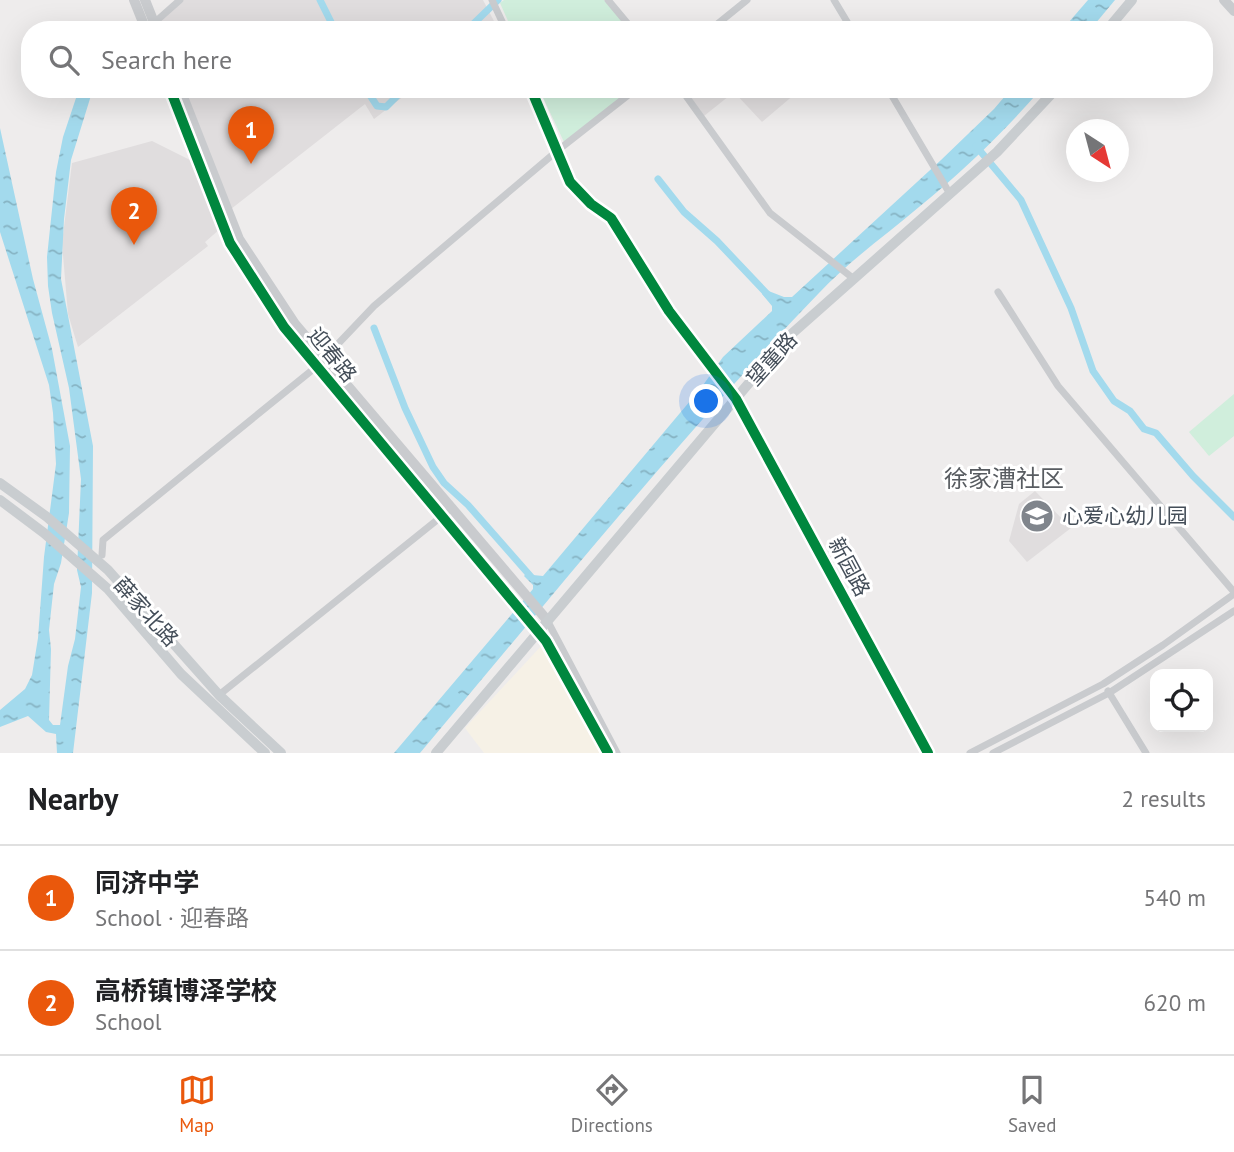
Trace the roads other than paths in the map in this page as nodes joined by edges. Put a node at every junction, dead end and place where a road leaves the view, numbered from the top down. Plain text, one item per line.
1 (134, 0) edge
2 (145, 0) edge
3 (180, 0) edge
4 (492, 0) edge
5 (608, 0) edge
6 (747, 0) edge
7 (834, 0) edge
8 (1132, 0) edge
9 (1224, 0) edge
10 (1234, 11) edge
11 (148, 21) edge
12 (150, 21) edge
13 (158, 21) edge
14 (502, 21) edge
15 (626, 21) edge
16 (721, 21) edge
17 (847, 21) edge
18 (1114, 21) edge
19 (174, 98) edge
20 (184, 98) edge
21 (535, 98) edge
22 (625, 98) edge
23 (687, 98) edge
24 (893, 98) edge
25 (1048, 98) edge
26 (557, 151) junction
27 (950, 194) junction
28 (853, 279) junction
29 (998, 292) dead end
30 (324, 358) junction
31 (316, 366) junction
32 (733, 397) junction
33 (0, 483) edge
34 (0, 500) edge
35 (452, 508) junction
36 (440, 517) junction
37 (100, 558) junction
38 (1234, 593) edge
39 (1234, 611) edge
40 (543, 616) junction
41 (534, 627) junction
42 (1103, 684) junction
43 (1109, 693) junction
44 (219, 695) junction
45 (265, 753) edge
46 (281, 753) edge
47 (436, 753) edge
48 (608, 753) edge
49 (617, 753) edge
50 (928, 753) edge
51 (970, 753) edge
52 (993, 753) edge
53 (1146, 753) edge

1 - 11 street
2 - 12 street
3 - 13 street
4 - 14 street
5 - 15 street
6 - 16 street
7 - 17 street
8 - 18 main road
9 - 10 street
19 - 31 street, 迎春路
20 - 30 street, 迎春路
21 - 26 street, 新园路
22 - 26 street
23 - 28 street
24 - 27 street
25 - 27 main road, 望童路
26 - 30 street
26 - 32 street, 新园路
27 - 28 main road, 望童路
28 - 32 main road, 望童路
29 - 38 street
30 - 31 street
30 - 35 street, 迎春路
31 - 36 street, 迎春路
31 - 37 street
32 - 40 main road, 望童路
32 - 50 street, 新园路
33 - 37 main road, 薛家北路
34 - 45 main road, 薛家北路
35 - 36 street
35 - 40 street, 迎春路
36 - 41 street, 迎春路
36 - 44 street
37 - 44 main road, 薛家北路
38 - 42 street
39 - 43 street
40 - 41 main road, 望童路
40 - 49 street
41 - 47 main road, 望童路
41 - 48 street
42 - 43 street
42 - 51 street
43 - 52 street
43 - 53 street
44 - 46 main road, 薛家北路

